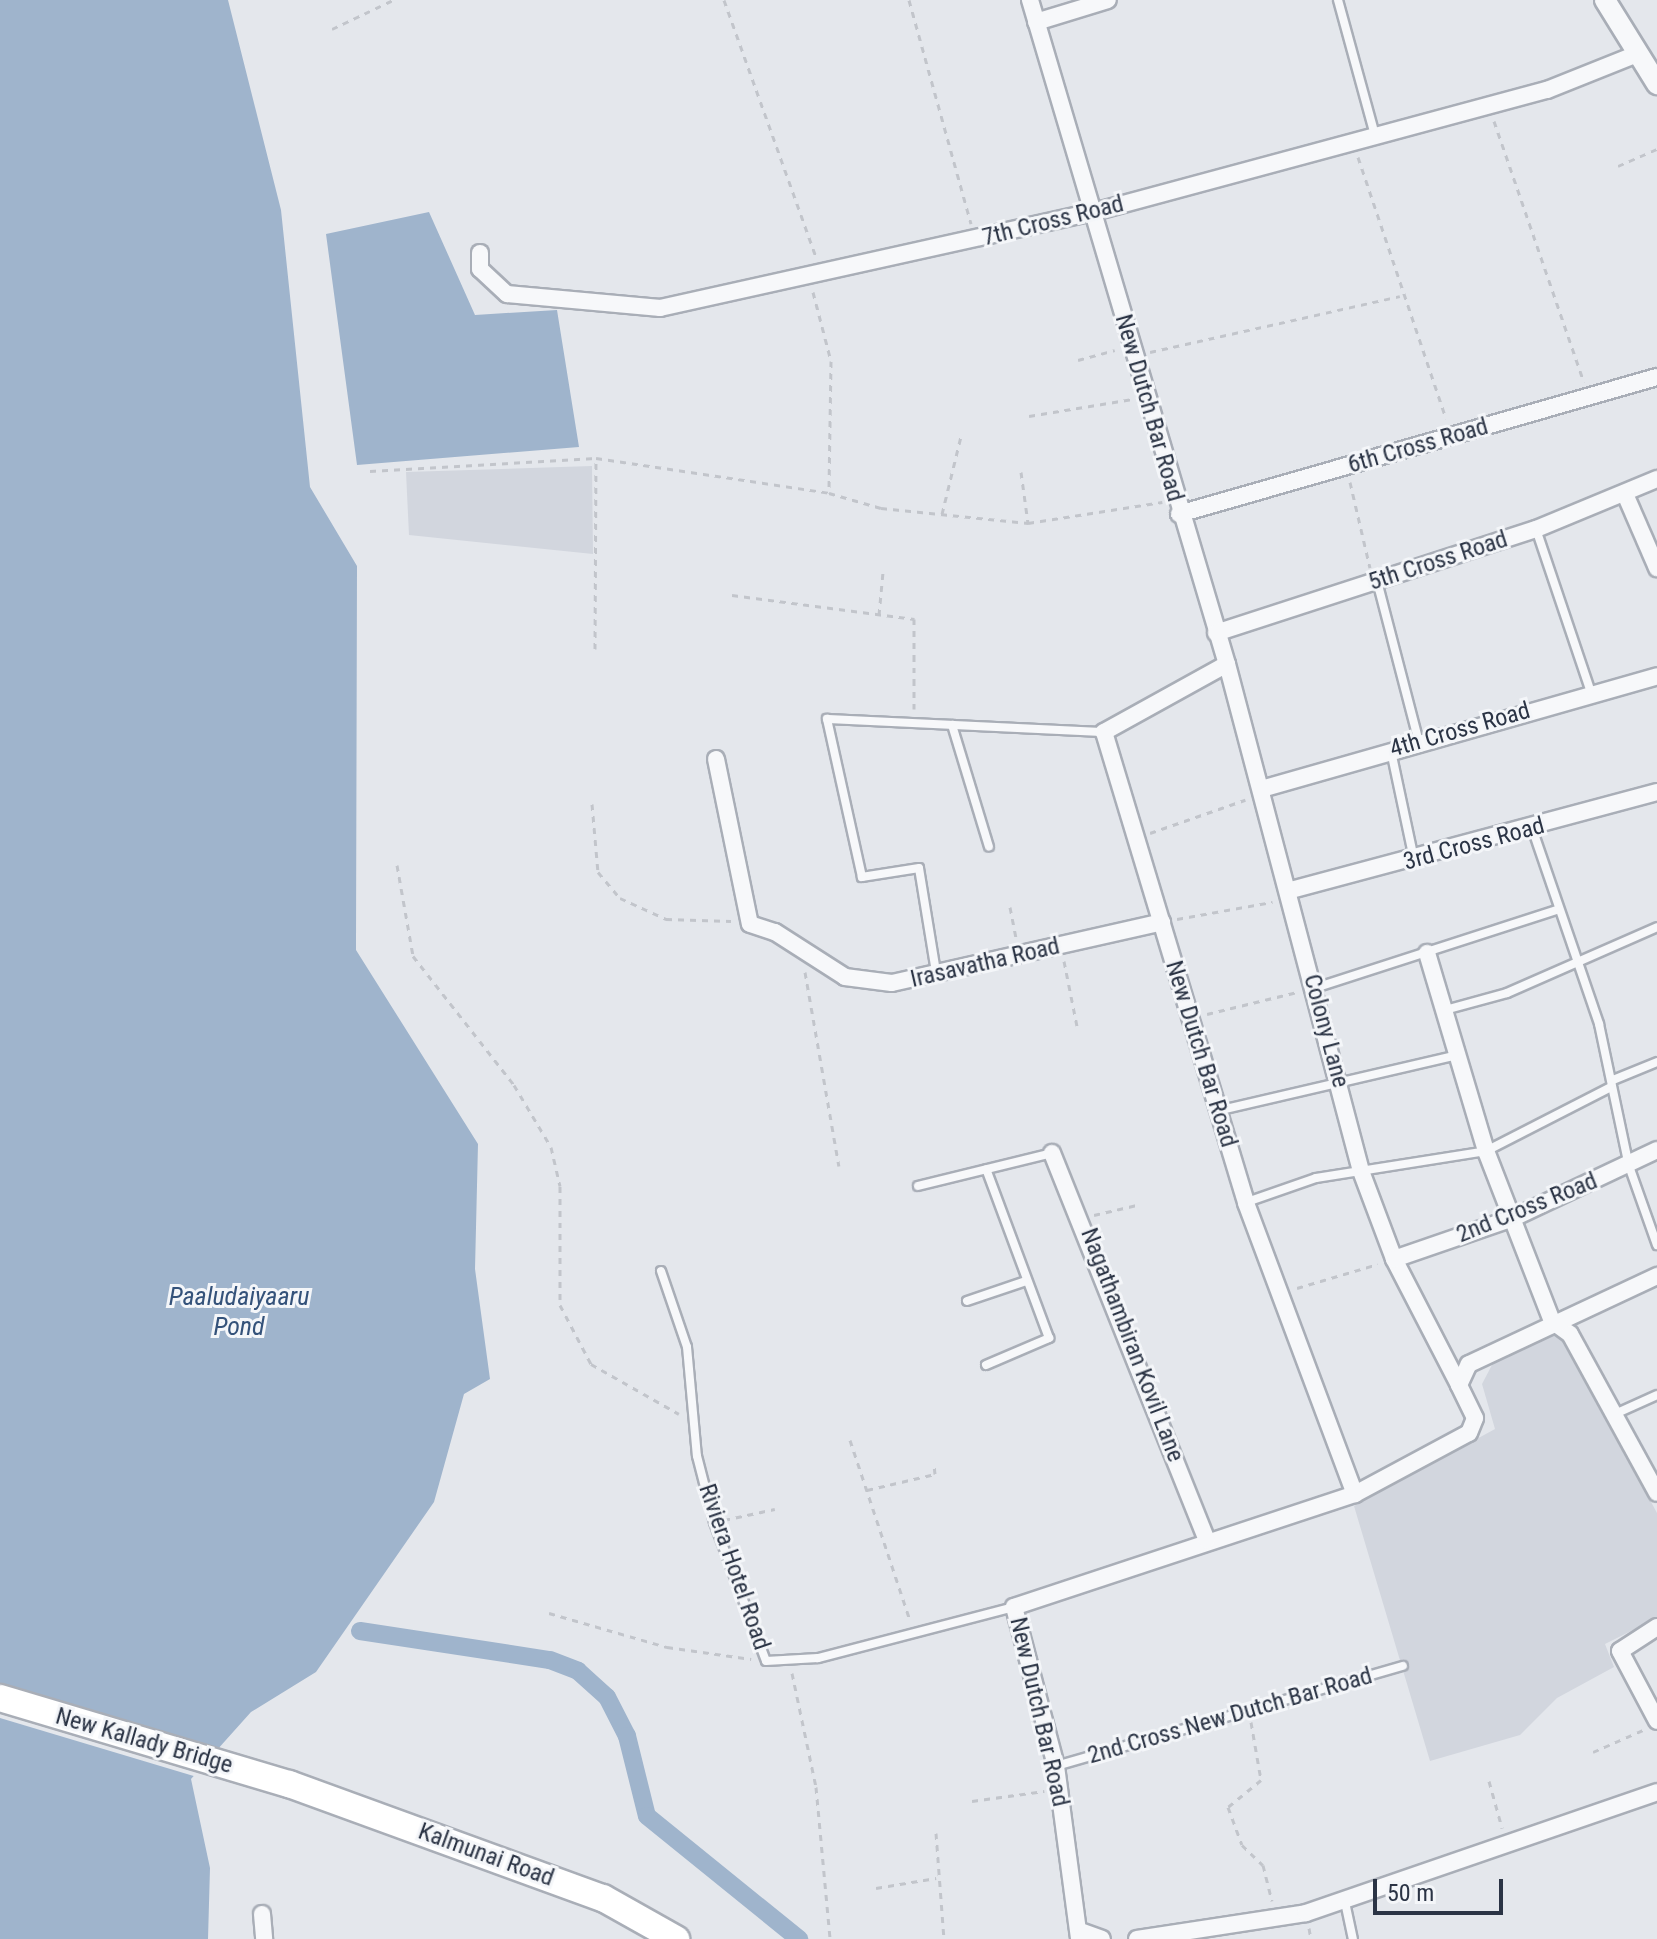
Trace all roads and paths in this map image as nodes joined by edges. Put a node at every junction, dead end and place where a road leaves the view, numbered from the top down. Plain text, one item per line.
1 (393, 0) edge
2 (724, 0) edge
3 (909, 0) edge
4 (1030, 0) edge
5 (1108, 0) edge
6 (1338, 0) edge
7 (1605, 0) edge
8 (1036, 22) junction
9 (332, 29) dead end
10 (1637, 54) junction
11 (1657, 84) edge
12 (1488, 106) junction
13 (1375, 135) junction
14 (1353, 142) junction
15 (1657, 149) edge
16 (1618, 166) dead end
17 (1094, 212) junction
18 (976, 240) junction
19 (480, 253) dead end
20 (816, 277) junction
21 (1400, 296) junction
22 (1132, 351) junction
23 (1078, 360) dead end
24 (1657, 377) edge
25 (1144, 397) junction
26 (1589, 397) junction
27 (1029, 416) dead end
28 (961, 436) dead end
29 (1453, 437) junction
30 (596, 458) junction
31 (1346, 466) junction
32 (370, 471) dead end
33 (1021, 472) dead end
34 (1657, 479) edge
35 (829, 493) junction
36 (1625, 494) junction
37 (1176, 507) junction
38 (942, 514) junction
39 (1028, 523) junction
40 (1536, 529) junction
41 (1657, 568) edge
42 (883, 572) dead end
43 (1375, 581) junction
44 (732, 595) dead end
45 (879, 615) junction
46 (1216, 633) junction
47 (595, 649) dead end
48 (1227, 664) junction
49 (1657, 676) edge
50 (1591, 692) junction
51 (914, 725) junction
52 (952, 725) junction
53 (1104, 732) junction
54 (1419, 742) junction
55 (1390, 750) junction
56 (716, 759) dead end
57 (1265, 788) junction
58 (1657, 792) edge
59 (592, 804) dead end
60 (1532, 828) junction
61 (1139, 837) junction
62 (989, 847) dead end
63 (1414, 860) junction
64 (397, 865) dead end
65 (1291, 894) junction
66 (1010, 907) dead end
67 (1556, 910) junction
68 (747, 918) junction
69 (1162, 922) junction
70 (1657, 927) edge
71 (1061, 946) junction
72 (1427, 953) junction
73 (1019, 954) junction
74 (804, 957) junction
75 (1573, 965) junction
76 (936, 974) junction
77 (1315, 988) junction
78 (1445, 1010) junction
79 (1188, 1019) junction
80 (1077, 1026) dead end
81 (1458, 1055) junction
82 (1657, 1062) edge
83 (1340, 1082) junction
84 (1612, 1084) junction
85 (1217, 1111) junction
86 (1657, 1150) edge
87 (1486, 1151) junction
88 (1052, 1153) joint
89 (839, 1166) dead end
90 (1629, 1166) junction
91 (986, 1169) junction
92 (1361, 1171) junction
93 (918, 1186) dead end
94 (1246, 1203) junction
95 (1137, 1205) dead end
96 (1083, 1218) junction
97 (1513, 1218) junction
98 (1657, 1245) edge
99 (1394, 1259) junction
100 (661, 1271) dead end
101 (1657, 1276) edge
102 (1026, 1281) junction
103 (1278, 1294) junction
104 (967, 1301) dead end
105 (1552, 1321) junction
106 (986, 1365) dead end
107 (1459, 1385) junction
108 (1657, 1395) edge
109 (1615, 1414) junction
110 (697, 1422) junction
111 (850, 1440) dead end
112 (934, 1465) dead end
113 (867, 1490) junction
114 (1657, 1493) edge
115 (1355, 1494) junction
116 (775, 1509) dead end
117 (714, 1522) junction
118 (1207, 1540) junction
119 (1014, 1607) junction
120 (549, 1613) dead end
121 (1657, 1627) edge
122 (915, 1635) junction
123 (766, 1661) junction
124 (789, 1662) junction
125 (1403, 1666) dead end
126 (0, 1698) edge
127 (0, 1709) edge
128 (1248, 1709) junction
129 (1657, 1722) edge
130 (1593, 1752) dead end
131 (1056, 1766) junction
132 (1489, 1781) dead end
133 (1060, 1788) junction
134 (288, 1789) junction
135 (1657, 1792) edge
136 (972, 1801) dead end
137 (936, 1833) dead end
138 (1508, 1847) junction
139 (936, 1878) junction
140 (876, 1888) dead end
141 (1345, 1902) junction
142 (262, 1914) dead end
143 (1276, 1920) junction
144 (1081, 1936) edge
145 (264, 1939) edge
146 (645, 1939) edge
147 (676, 1939) edge
148 (830, 1939) edge
149 (944, 1939) edge
150 (1102, 1939) edge
151 (1137, 1939) edge
152 (1353, 1939) edge

1 - 9 path
2 - 20 path
3 - 18 path
4 - 8 street, New Dutch Bar Road
5 - 8 street
6 - 13 lane
7 - 10 street
8 - 17 street, New Dutch Bar Road
10 - 11 street
10 - 12 street, 7th Cross Road
12 - 13 street, 7th Cross Road
12 - 26 path
13 - 14 street, 7th Cross Road
14 - 17 street, 7th Cross Road
14 - 21 path
15 - 16 path
17 - 18 street, 7th Cross Road
17 - 22 street, New Dutch Bar Road
18 - 20 street, 7th Cross Road
19 - 20 street, 7th Cross Road
20 - 35 path
21 - 22 path
21 - 29 path
22 - 23 path
22 - 25 street, New Dutch Bar Road
24 - 26 street, 6th Cross Road
25 - 27 path
25 - 37 street, New Dutch Bar Road
26 - 29 street, 6th Cross Road
28 - 38 path
29 - 31 street, 6th Cross Road
30 - 32 path
30 - 35 path
30 - 47 path
31 - 37 street, 6th Cross Road
31 - 43 path
33 - 39 path
34 - 36 street, 5th Cross Road
35 - 38 path
36 - 40 street, 5th Cross Road
36 - 41 street
37 - 39 path
37 - 46 street, New Dutch Bar Road
38 - 39 path
40 - 43 street, 5th Cross Road
40 - 50 lane
42 - 45 path
43 - 46 street, 5th Cross Road
43 - 54 lane
44 - 45 path
45 - 51 path
46 - 48 street, New Dutch Bar Road
48 - 53 street
48 - 57 street, Colony Lane
49 - 50 street, 4th Cross Road
50 - 54 street, 4th Cross Road
51 - 52 lane
51 - 76 lane
52 - 53 lane
52 - 62 lane
53 - 61 street, New Dutch Bar Road
54 - 55 street, 4th Cross Road
55 - 57 street, 4th Cross Road
55 - 63 lane
56 - 68 street
57 - 61 path
57 - 65 street, Colony Lane
58 - 60 street, 3rd Cross Road
59 - 68 path
60 - 63 street, 3rd Cross Road
60 - 67 lane
61 - 69 street, New Dutch Bar Road
63 - 65 street, 3rd Cross Road
64 - 110 path
65 - 69 path
65 - 77 street, Colony Lane
66 - 73 path
67 - 72 lane
67 - 75 lane
68 - 74 street, Irasavatha Road
69 - 71 street, Irasavatha Road
69 - 79 street, New Dutch Bar Road
70 - 75 lane
71 - 73 street, Irasavatha Road
71 - 80 path
72 - 77 lane
72 - 78 street
73 - 76 street, Irasavatha Road
74 - 76 street, Irasavatha Road
74 - 89 path
75 - 78 lane
75 - 84 lane
77 - 79 path
77 - 83 street, Colony Lane
78 - 81 street
79 - 85 street, New Dutch Bar Road
81 - 83 lane
81 - 87 street
82 - 84 lane
83 - 85 lane
83 - 92 street, Colony Lane
84 - 87 lane
84 - 90 lane
85 - 94 street, New Dutch Bar Road
86 - 90 street, 2nd Cross Road
87 - 92 lane
87 - 97 street
88 - 91 lane
88 - 96 street, Nagathambiran Kovil Lane
90 - 97 street, 2nd Cross Road
90 - 98 lane
91 - 93 lane
91 - 102 lane
92 - 94 lane
92 - 99 street, Colony Lane
94 - 103 street, New Dutch Bar Road
95 - 96 path
96 - 118 street, Nagathambiran Kovil Lane
97 - 99 street, 2nd Cross Road
97 - 105 street
99 - 103 path
99 - 107 street, Colony Lane
100 - 110 lane, Riviera Hotel Road
101 - 105 street
102 - 104 lane
102 - 106 lane
103 - 115 street, New Dutch Bar Road
105 - 107 street
105 - 109 street
107 - 115 street, Colony Lane
108 - 109 lane
109 - 114 street
110 - 117 lane, Riviera Hotel Road
111 - 113 path
112 - 113 path
113 - 122 path
115 - 118 street, New Dutch Bar Road
116 - 117 path
117 - 123 lane, Riviera Hotel Road
118 - 119 street, New Dutch Bar Road
119 - 122 lane, Riviera Hotel Road
119 - 131 street, New Dutch Bar Road
120 - 123 path
121 - 129 street
122 - 124 lane, Riviera Hotel Road
123 - 124 lane, Riviera Hotel Road
124 - 148 path
125 - 128 lane, 2nd Cross New Dutch Bar Road
126 - 134 highway, New Kallady Bridge
127 - 134 highway, New Kallady Bridge
128 - 131 lane, 2nd Cross New Dutch Bar Road
128 - 143 path
129 - 130 path
131 - 133 street, New Dutch Bar Road
132 - 138 path
133 - 136 path
133 - 144 street, New Dutch Bar Road
134 - 146 highway, Kalmunai Road
134 - 147 highway, Kalmunai Road
135 - 138 street
137 - 139 path
138 - 141 street
139 - 140 path
139 - 149 path
141 - 143 street
141 - 152 lane
142 - 145 street
143 - 151 street
144 - 150 street

